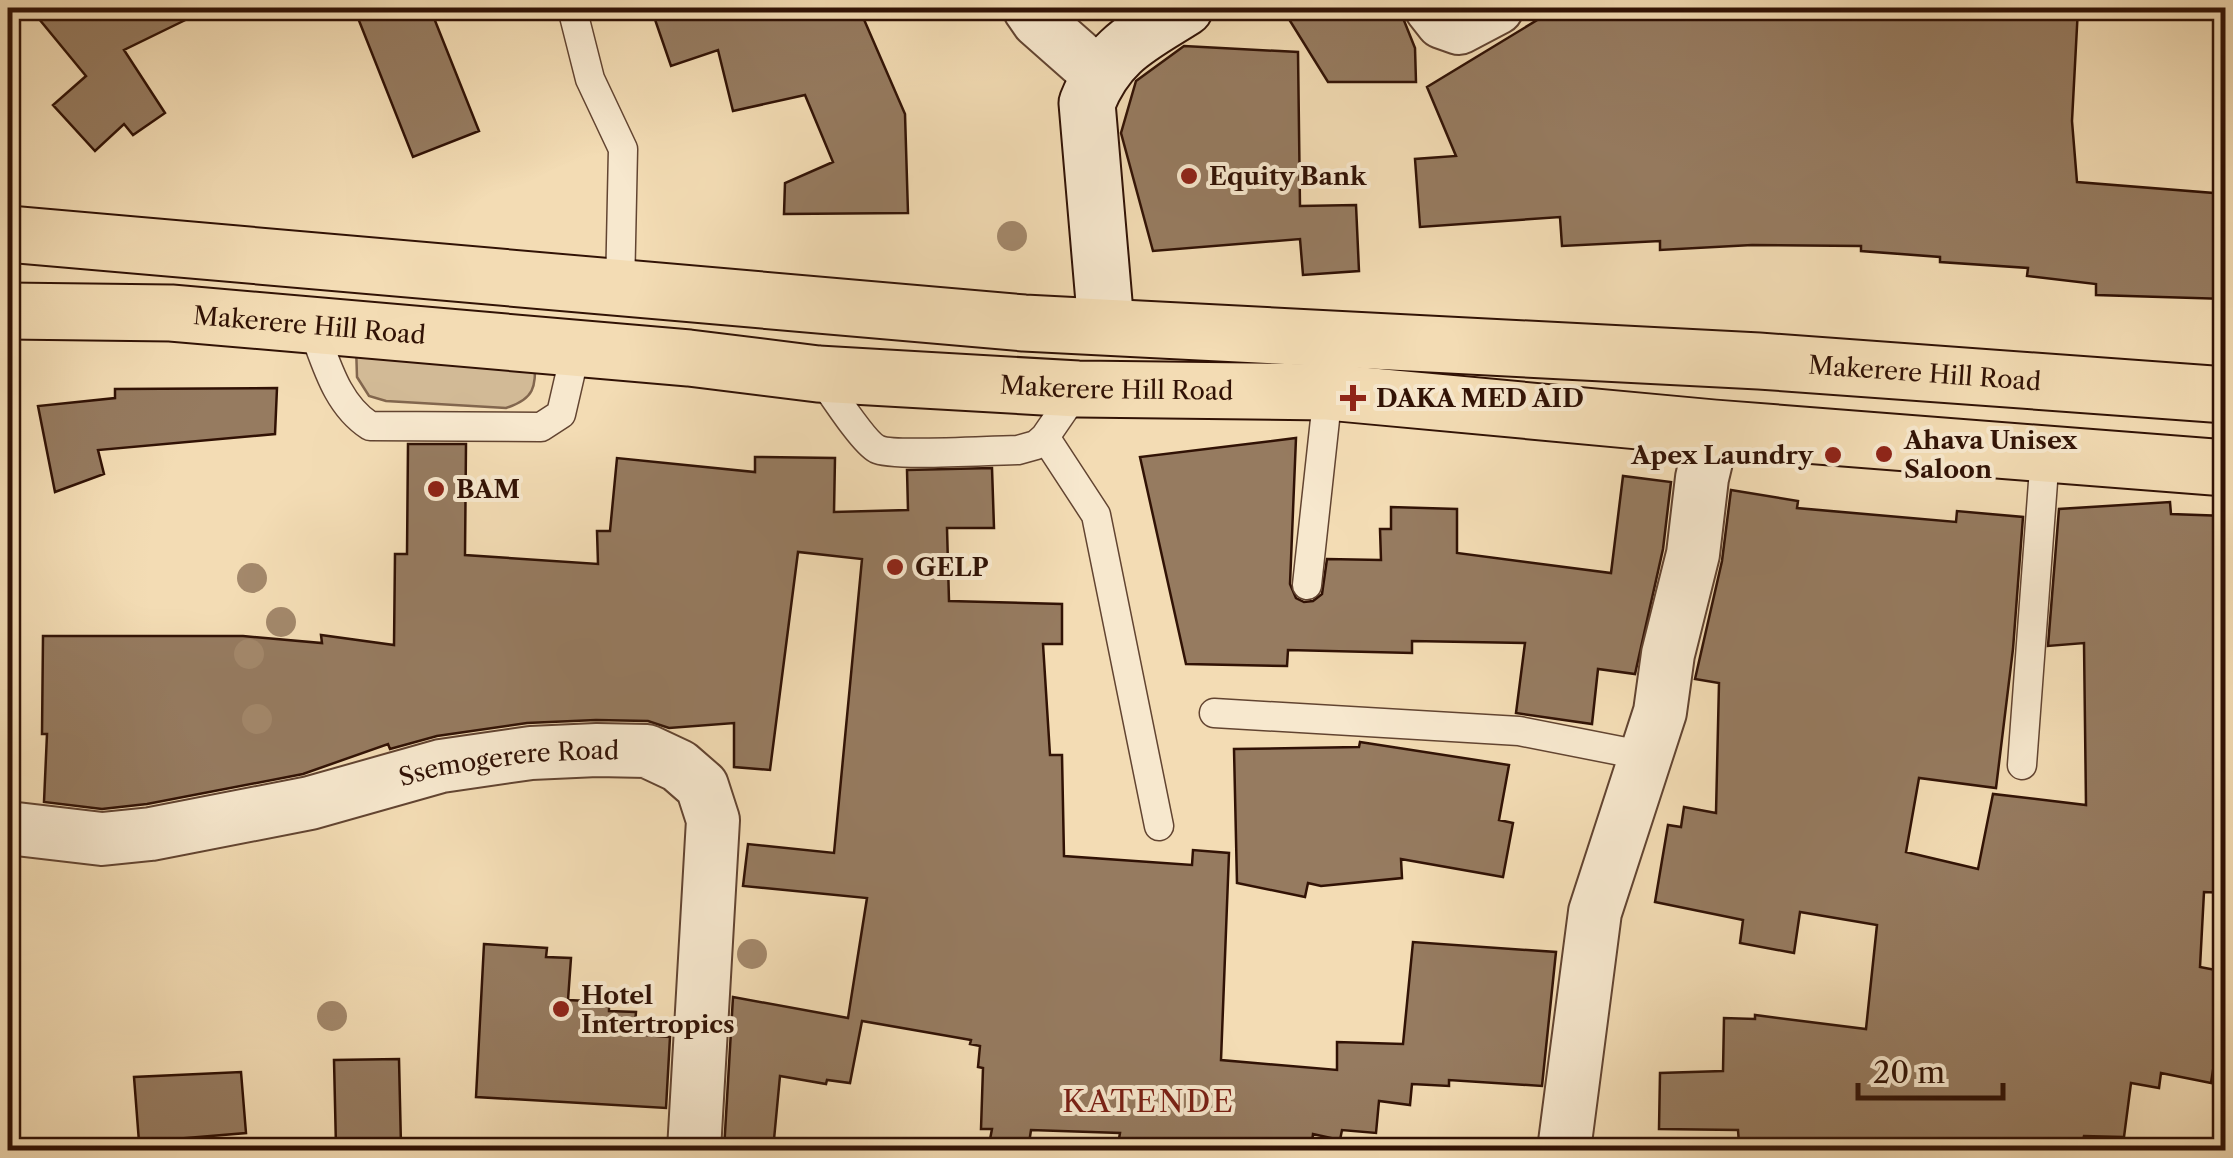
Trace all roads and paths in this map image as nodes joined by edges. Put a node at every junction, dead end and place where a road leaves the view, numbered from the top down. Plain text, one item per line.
1 (572, 8) edge
2 (1029, 8) edge
3 (1185, 8) edge
4 (1431, 8) edge
5 (1497, 8) edge
6 (1098, 74) junction
7 (8, 234) edge
8 (620, 290) junction
9 (8, 311) edge
10 (312, 326) junction
11 (1106, 326) junction
12 (576, 348) junction
13 (818, 374) junction
14 (1078, 389) junction
15 (1328, 392) junction
16 (2226, 396) edge
17 (1714, 428) junction
18 (1044, 438) junction
19 (2046, 455) junction
20 (2226, 468) edge
21 (1307, 585) dead end
22 (1214, 713) dead end
23 (1646, 756) junction
24 (2022, 765) dead end
25 (1158, 826) dead end
26 (8, 828) edge
27 (694, 1150) edge
28 (1564, 1150) edge

1 - 8 lane
2 - 6 street
3 - 6 street
4 - 5 street
6 - 11 street
7 - 8 main road, Makerere Hill Road
8 - 11 main road, Makerere Hill Road
9 - 10 main road, Makerere Hill Road
10 - 12 main road, Makerere Hill Road
10 - 12 lane
11 - 16 main road, Makerere Hill Road
12 - 13 main road, Makerere Hill Road
13 - 14 main road, Makerere Hill Road
13 - 18 lane
14 - 15 main road, Makerere Hill Road
14 - 18 lane
15 - 17 main road, Makerere Hill Road
15 - 21 lane
17 - 19 main road, Makerere Hill Road
17 - 23 street
18 - 25 lane
19 - 20 main road, Makerere Hill Road
19 - 24 lane
22 - 23 lane
23 - 28 street
26 - 27 street, Ssemogerere Road

